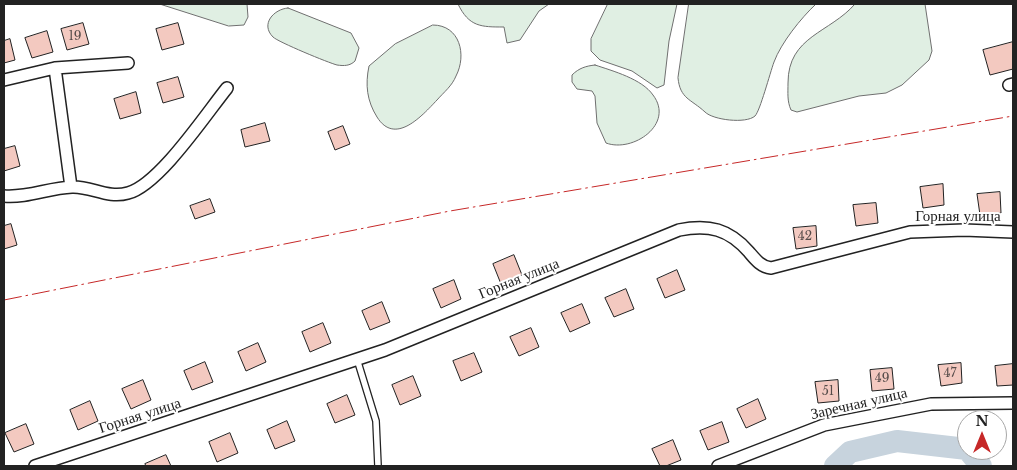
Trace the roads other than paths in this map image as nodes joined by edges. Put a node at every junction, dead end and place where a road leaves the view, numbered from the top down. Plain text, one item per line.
1 (128, 62) dead end
2 (55, 68) junction
3 (4, 80) edge
4 (227, 88) dead end
5 (71, 187) junction
6 (4, 196) edge
7 (1013, 232) edge
8 (357, 359) junction
9 (1013, 403) edge
10 (35, 466) edge
11 (378, 466) edge
12 (718, 466) edge

1 - 2 street
2 - 3 street
2 - 5 street
4 - 5 street
5 - 6 street
7 - 8 street, Горная улица
8 - 10 street, Горная улица
8 - 11 lane
9 - 12 street, Заречная улица

